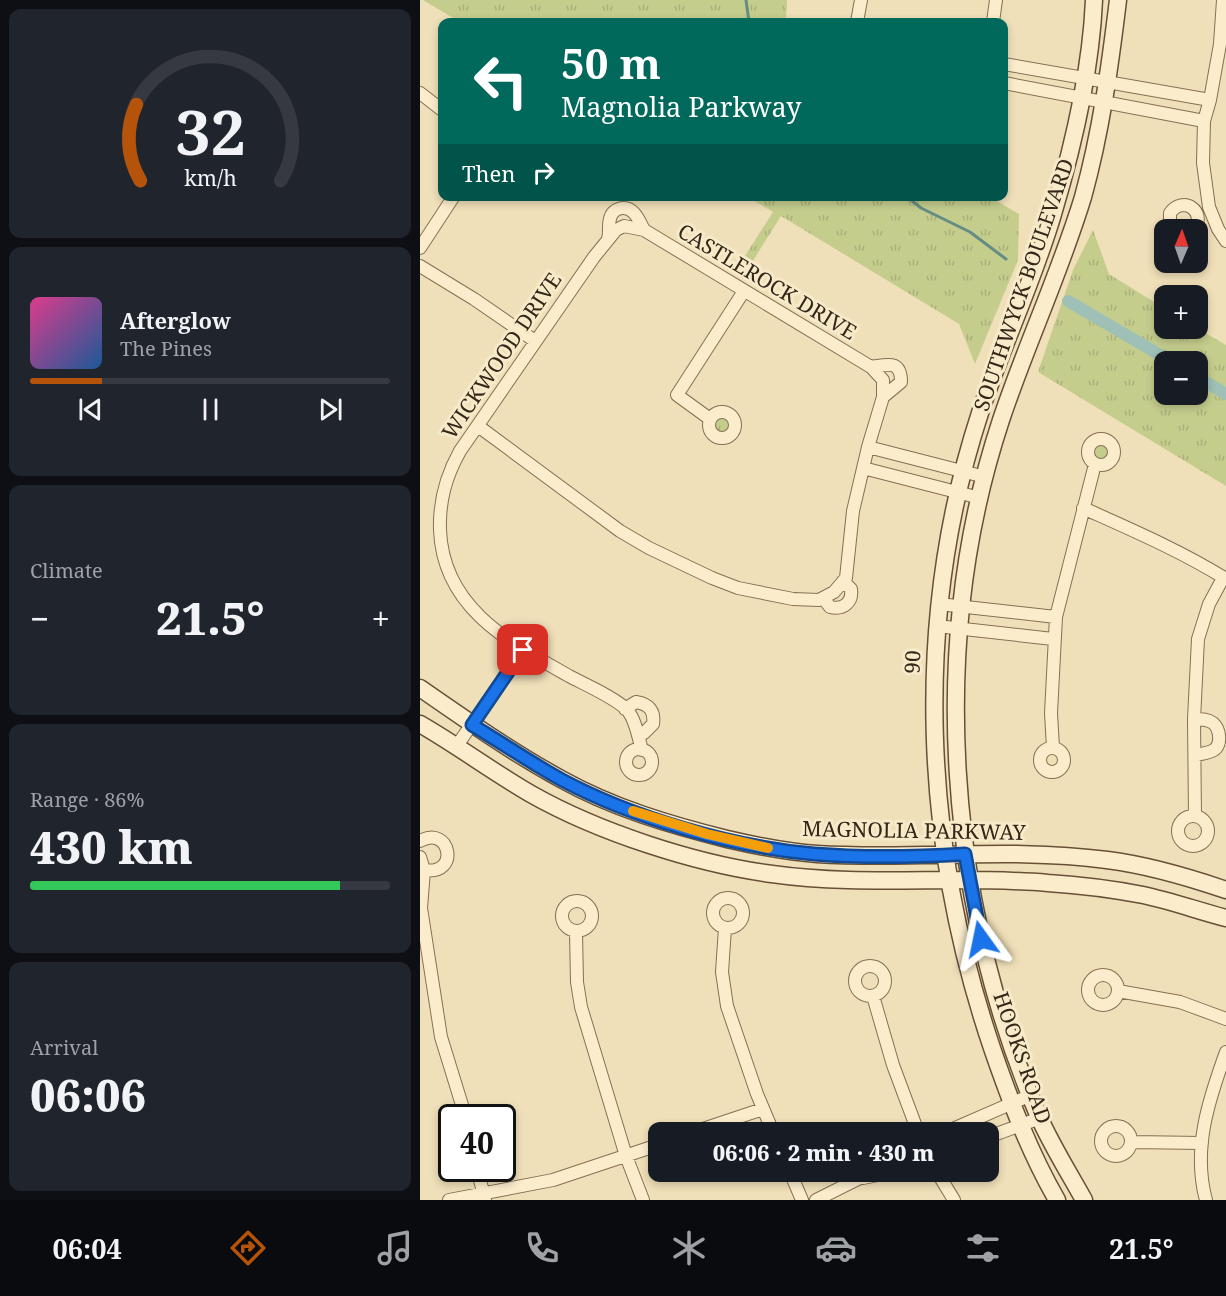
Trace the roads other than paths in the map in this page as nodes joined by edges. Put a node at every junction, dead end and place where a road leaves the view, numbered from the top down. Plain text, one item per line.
1 (861, 0) edge
2 (996, 0) edge
3 (1094, 0) edge
4 (1118, 0) edge
5 (1223, 0) edge
6 (858, 18) edge
7 (994, 18) edge
8 (1008, 65) edge
9 (1086, 78) junction
10 (1108, 82) junction
11 (1008, 84) edge
12 (420, 93) edge
13 (1082, 97) junction
14 (1210, 100) junction
15 (1104, 101) junction
16 (438, 107) edge
17 (1204, 121) junction
18 (451, 201) edge
19 (1209, 207) junction
20 (619, 208) joint
21 (1197, 214) junction
22 (1169, 219) edge
23 (1198, 219) edge
24 (624, 226) joint
25 (644, 230) junction
26 (608, 239) junction
27 (1226, 241) edge
28 (420, 248) edge
29 (420, 266) edge
30 (744, 291) junction
31 (535, 341) junction
32 (870, 367) junction
33 (883, 397) junction
34 (980, 414) junction
35 (710, 419) dead end
36 (1001, 421) junction
37 (478, 426) junction
38 (868, 447) junction
39 (1095, 464) dead end
40 (863, 468) junction
41 (964, 472) junction
42 (985, 477) junction
43 (958, 493) junction
44 (980, 498) junction
45 (1083, 508) junction
46 (1225, 578) edge
47 (843, 581) junction
48 (829, 595) junction
49 (939, 604) junction
50 (961, 607) junction
51 (1056, 617) junction
52 (937, 626) junction
53 (959, 629) junction
54 (1053, 639) junction
55 (523, 650) junction
56 (420, 688) edge
57 (625, 708) junction
58 (1194, 718) junction
59 (420, 724) edge
60 (472, 725) junction
61 (638, 735) junction
62 (456, 747) junction
63 (1053, 748) dead end
64 (642, 750) dead end
65 (1195, 755) junction
66 (1195, 816) dead end
67 (420, 840) edge
68 (965, 854) junction
69 (944, 855) junction
70 (420, 857) edge
71 (424, 870) junction
72 (970, 880) junction
73 (948, 881) junction
74 (1226, 890) edge
75 (1226, 918) edge
76 (725, 928) dead end
77 (576, 932) dead end
78 (1118, 991) dead end
79 (873, 996) dead end
80 (1226, 1019) edge
81 (1226, 1052) edge
82 (1031, 1095) junction
83 (1011, 1102) junction
84 (462, 1104) edge
85 (763, 1109) junction
86 (1040, 1118) junction
87 (724, 1122) edge
88 (769, 1122) edge
89 (914, 1122) edge
90 (968, 1122) edge
91 (1020, 1125) junction
92 (999, 1133) edge
93 (1131, 1142) dead end
94 (1202, 1143) junction
95 (648, 1148) edge
96 (626, 1156) junction
97 (480, 1182) edge
98 (794, 1182) edge
99 (853, 1182) edge
100 (943, 1182) edge
101 (484, 1197) edge
102 (449, 1200) edge
103 (643, 1200) edge
104 (802, 1200) edge
105 (816, 1200) edge
106 (954, 1200) edge
107 (1057, 1200) edge
108 (1084, 1200) edge
109 (1206, 1200) edge

1 - 6 street
2 - 7 street
3 - 9 street, SOUTHWYCK BOULEVARD
4 - 10 street, SOUTHWYCK BOULEVARD
5 - 14 street
8 - 9 street
9 - 10 street
9 - 13 street, SOUTHWYCK BOULEVARD
10 - 14 street
10 - 15 street, SOUTHWYCK BOULEVARD
11 - 13 street
12 - 16 street
13 - 15 street
13 - 34 street, SOUTHWYCK BOULEVARD
14 - 17 street
15 - 17 street
15 - 36 street, SOUTHWYCK BOULEVARD
17 - 19 street
18 - 28 street
19 - 21 street
19 - 27 street
20 - 25 street, CASTLEROCK DRIVE
20 - 26 street, WICKWOOD DRIVE
21 - 22 street
21 - 23 street
24 - 25 street, CASTLEROCK DRIVE
24 - 26 street, WICKWOOD DRIVE
25 - 30 street, CASTLEROCK DRIVE
26 - 31 street, WICKWOOD DRIVE
29 - 31 street
30 - 32 street, CASTLEROCK DRIVE
30 - 35 street
31 - 37 street, WICKWOOD DRIVE
32 - 33 street, CASTLEROCK DRIVE
32 - 33 street, CASTLEROCK DRIVE
33 - 38 street
34 - 36 street
34 - 41 street, SOUTHWYCK BOULEVARD
36 - 42 street, SOUTHWYCK BOULEVARD
37 - 48 street
37 - 55 street, WICKWOOD DRIVE
38 - 40 street
38 - 41 street
39 - 45 street
40 - 43 street
40 - 47 street
41 - 42 street
41 - 43 street, 90
42 - 44 street
43 - 44 street
43 - 49 street, 90
44 - 50 street
45 - 46 street
45 - 51 street
46 - 58 street
47 - 48 street
47 - 48 street
49 - 50 street
49 - 52 street, 90
50 - 51 street
50 - 53 street
51 - 54 street
52 - 53 street
52 - 69 street, 90
53 - 54 street
53 - 68 street
54 - 63 street
55 - 57 street, WICKWOOD DRIVE
55 - 60 street
56 - 60 street, MAGNOLIA PARKWAY
57 - 61 street
57 - 61 street
58 - 65 street
58 - 65 street
59 - 62 street
60 - 62 street
60 - 69 street, MAGNOLIA PARKWAY
61 - 64 street
62 - 73 street
65 - 66 street
67 - 71 street
68 - 69 street, MAGNOLIA PARKWAY
68 - 72 street, HOOKS ROAD
68 - 74 street, MAGNOLIA PARKWAY
69 - 73 street, HOOKS ROAD
70 - 71 street
71 - 84 street
72 - 73 street
72 - 75 street
72 - 82 street, HOOKS ROAD
73 - 83 street, HOOKS ROAD
76 - 85 street
77 - 96 street
78 - 80 street
79 - 89 street
81 - 94 street
82 - 83 street
82 - 86 street, HOOKS ROAD
83 - 90 street
83 - 91 street, HOOKS ROAD
85 - 87 street
85 - 88 street
86 - 91 street
86 - 108 street, HOOKS ROAD
91 - 92 street
91 - 107 street, HOOKS ROAD
93 - 94 street
94 - 109 street
95 - 96 street
96 - 101 street
96 - 103 street
97 - 101 street
98 - 104 street
99 - 105 street
100 - 106 street
101 - 102 street

